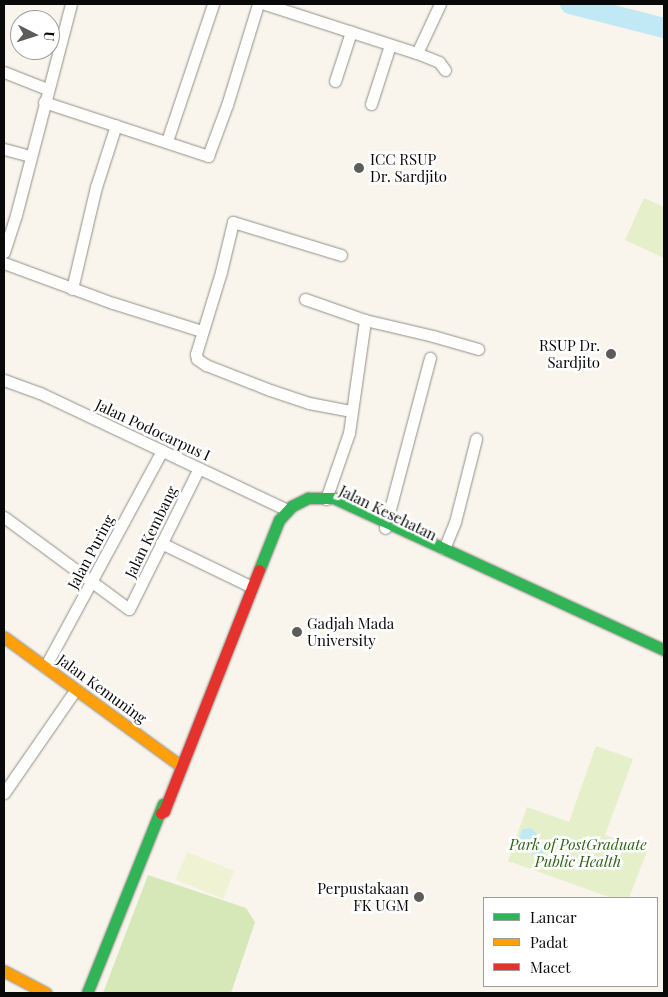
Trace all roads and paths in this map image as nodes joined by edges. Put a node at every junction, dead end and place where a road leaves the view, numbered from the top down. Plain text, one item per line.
1 (70, 4) edge
2 (213, 4) edge
3 (258, 4) edge
4 (265, 4) edge
5 (440, 4) edge
6 (351, 32) junction
7 (390, 45) junction
8 (417, 53) junction
9 (445, 70) dead end
10 (4, 72) edge
11 (335, 81) dead end
12 (47, 89) junction
13 (44, 102) junction
14 (371, 104) dead end
15 (116, 126) junction
16 (167, 141) junction
17 (4, 149) edge
18 (30, 156) junction
19 (4, 252) edge
20 (341, 254) dead end
21 (4, 263) edge
22 (72, 289) junction
23 (305, 299) dead end
24 (365, 320) junction
25 (202, 331) junction
26 (478, 349) dead end
27 (430, 358) dead end
28 (4, 380) edge
29 (351, 411) junction
30 (476, 439) dead end
31 (162, 451) junction
32 (199, 468) junction
33 (326, 500) junction
34 (287, 510) junction
35 (4, 517) edge
36 (385, 526) junction
37 (409, 537) junction
38 (161, 543) junction
39 (444, 549) junction
40 (501, 579) junction
41 (92, 582) junction
42 (252, 587) junction
43 (557, 605) junction
44 (4, 637) edge
45 (664, 650) edge
46 (664, 658) edge
47 (45, 667) junction
48 (76, 689) junction
49 (180, 765) junction
50 (4, 792) edge
51 (118, 921) junction
52 (4, 971) edge
53 (46, 993) edge
54 (87, 993) edge
55 (91, 993) edge

1 - 12 street
2 - 16 street
3 - 16 street
4 - 6 street
5 - 8 street
6 - 7 street
6 - 11 street
7 - 8 street
7 - 14 street
8 - 9 street
10 - 12 street
12 - 13 street
13 - 15 street
13 - 18 street
15 - 16 street
15 - 22 street
17 - 18 street
18 - 19 street
20 - 25 street
21 - 22 street
22 - 25 street
23 - 24 street
24 - 26 street
24 - 29 street
25 - 29 street
27 - 36 street
28 - 31 street, Jalan Podocarpus I
29 - 33 street
30 - 39 street
31 - 32 street, Jalan Podocarpus I
31 - 41 street, Jalan Puring
32 - 34 street, Jalan Podocarpus I
32 - 38 street, Jalan Kembang
33 - 34 street, Jalan Kesehatan
33 - 36 street, Jalan Kesehatan
34 - 42 street
35 - 41 street
36 - 37 street, Jalan Kesehatan
37 - 39 street, Jalan Kesehatan
37 - 40 street, Jalan Kesehatan
38 - 41 street, Jalan Kembang
38 - 42 street
39 - 40 street, Jalan Kesehatan
40 - 43 street, Jalan Kesehatan
41 - 47 street, Jalan Puring
42 - 49 street
43 - 45 street, Jalan Kesehatan
43 - 46 street, Jalan Kesehatan
44 - 47 street, Jalan Kemuning
47 - 48 street, Jalan Kemuning
48 - 49 street, Jalan Kemuning
48 - 50 street
49 - 51 street
51 - 54 street
51 - 55 street
52 - 53 street

